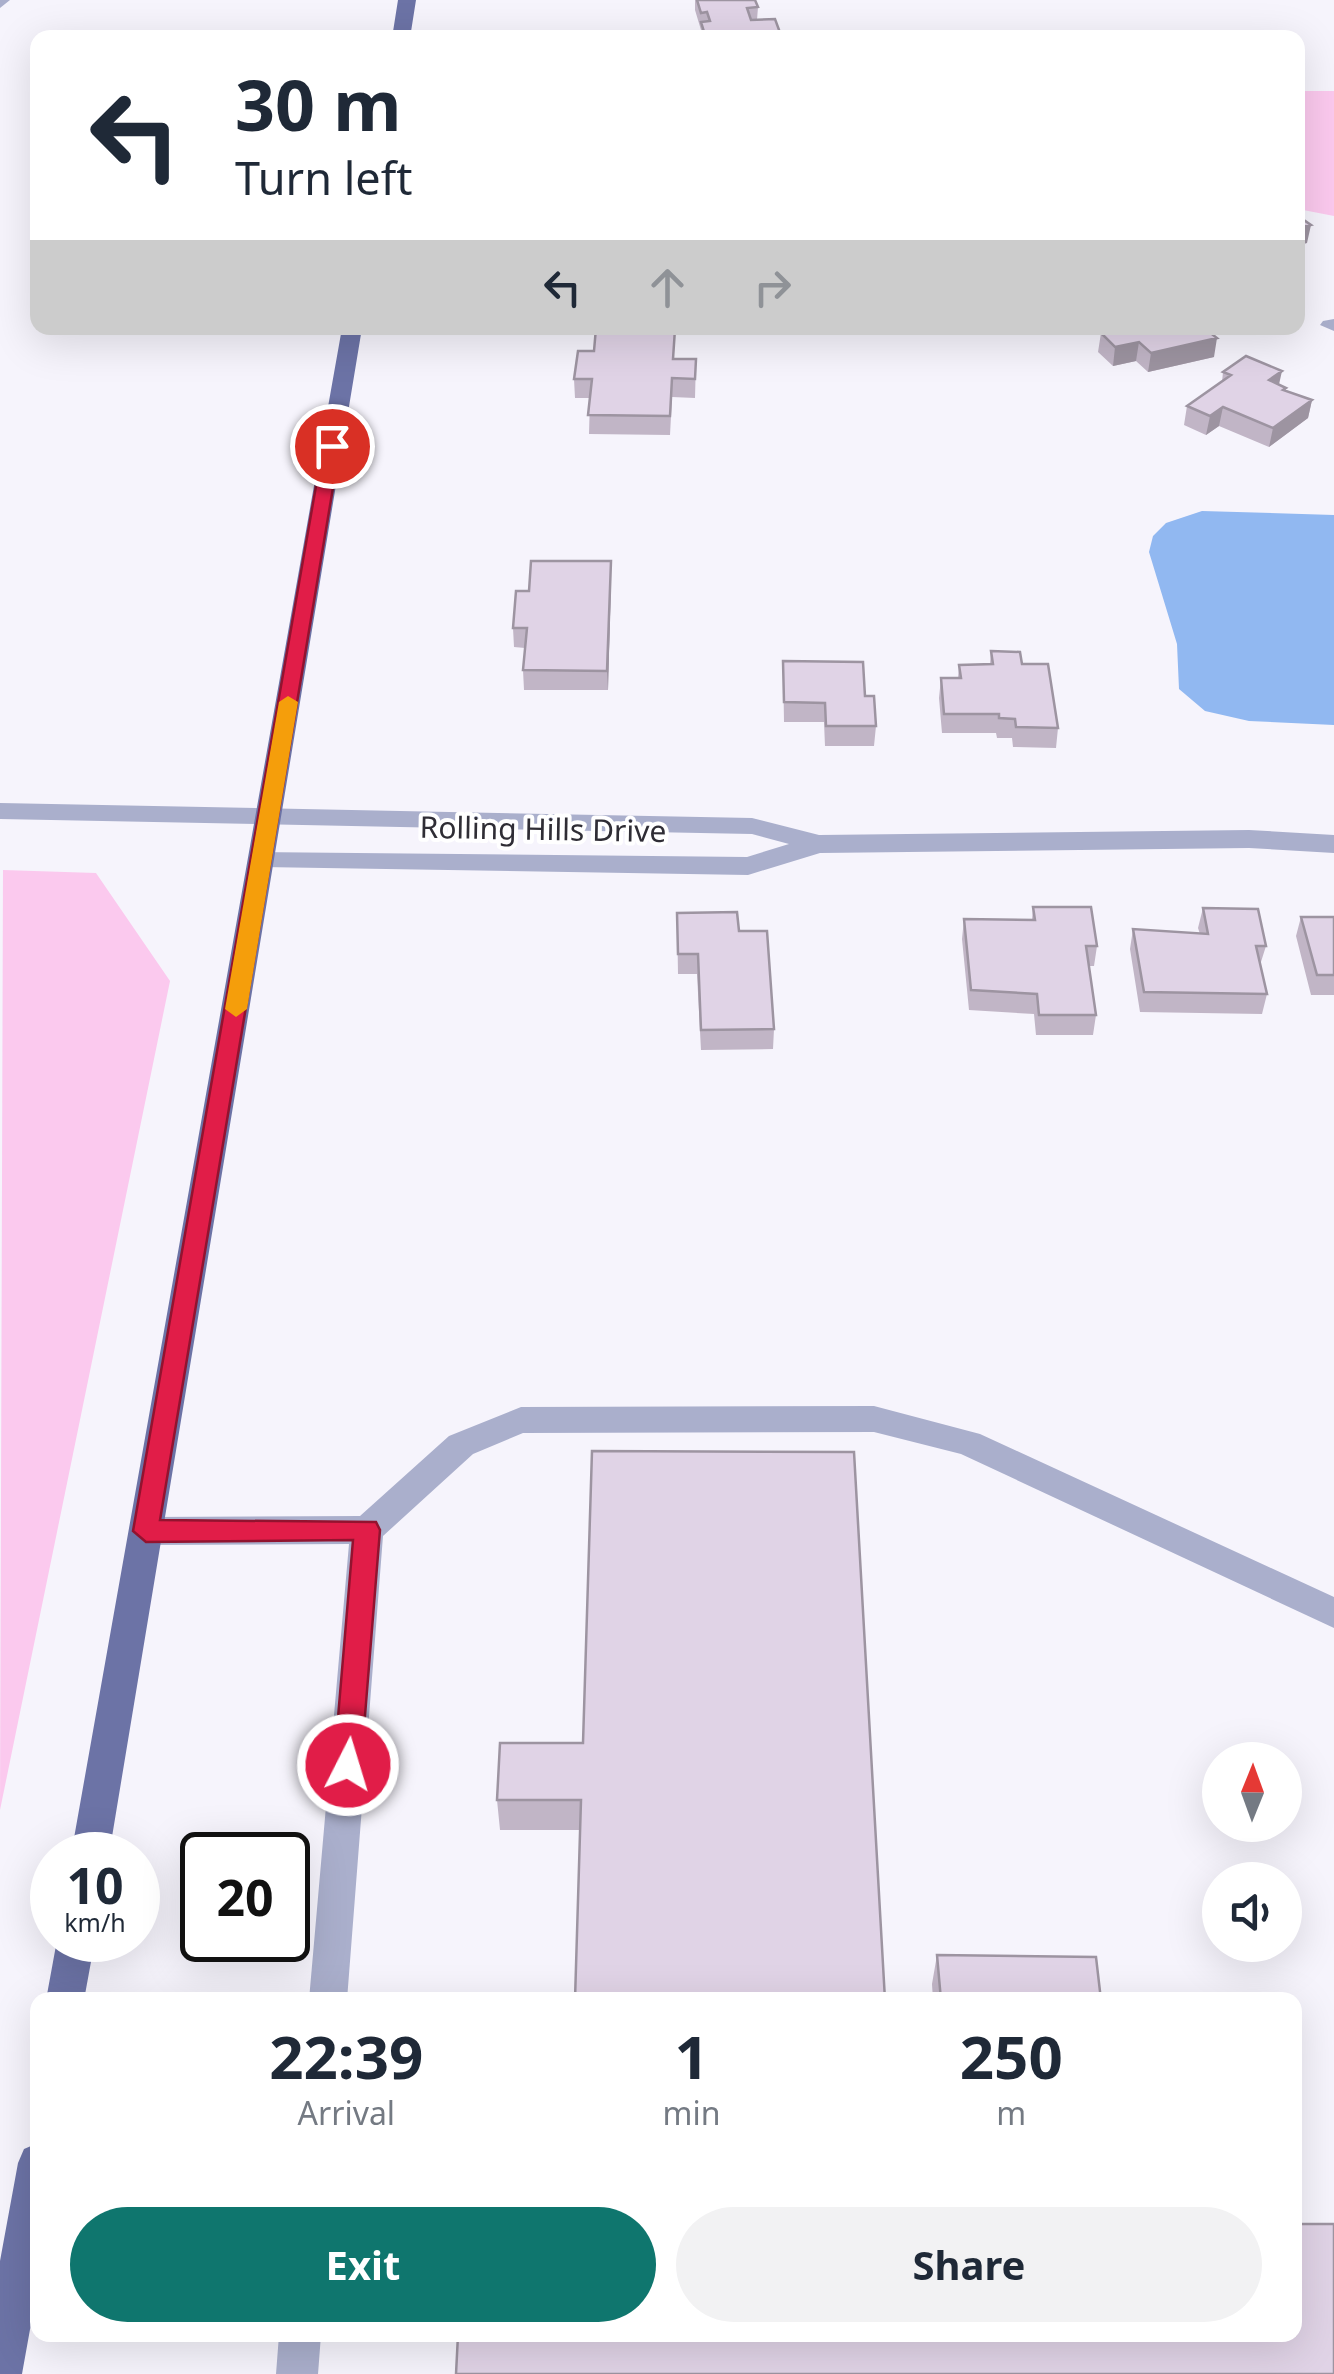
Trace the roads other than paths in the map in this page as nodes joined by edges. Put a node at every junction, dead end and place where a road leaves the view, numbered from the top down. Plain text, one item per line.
1 (407, 0) edge
2 (402, 30) edge
3 (351, 335) edge
4 (0, 810) edge
5 (268, 817) junction
6 (819, 844) junction
7 (1334, 844) edge
8 (262, 858) junction
9 (367, 1530) junction
10 (146, 1531) junction
11 (1334, 1612) edge
12 (94, 1832) edge
13 (72, 1962) edge
14 (67, 1992) edge
15 (329, 1992) edge
16 (30, 2208) edge
17 (299, 2342) edge
18 (1, 2374) edge
19 (297, 2374) edge

1 - 2 main road
3 - 5 main road
4 - 5 street, Rolling Hills Drive
5 - 6 street, Rolling Hills Drive
5 - 8 main road
6 - 7 street, Rolling Hills Drive
6 - 8 street, Rolling Hills Drive
8 - 10 main road
9 - 10 street
9 - 11 street
9 - 15 street
10 - 12 main road
13 - 14 main road
16 - 18 main road
17 - 19 street

